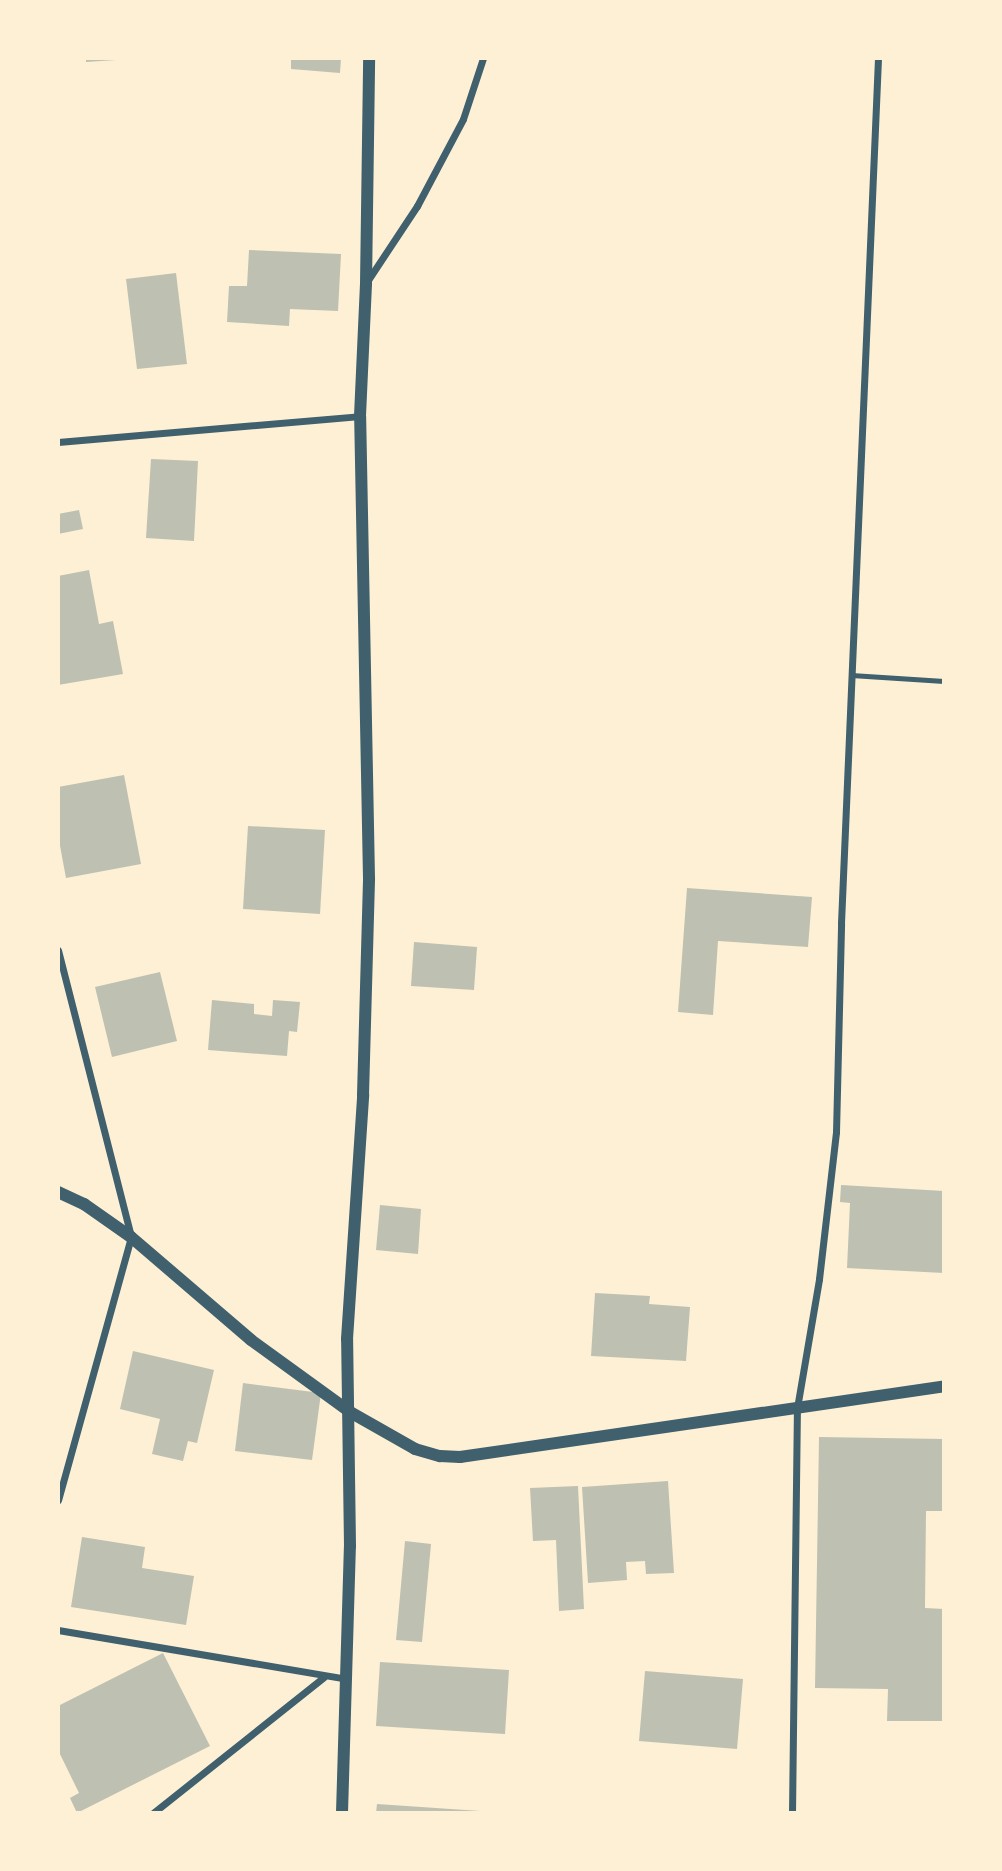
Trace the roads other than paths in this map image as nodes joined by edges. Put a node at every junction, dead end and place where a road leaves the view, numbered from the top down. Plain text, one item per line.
1 (369, 58) edge
2 (483, 58) edge
3 (878, 58) edge
4 (366, 284) junction
5 (360, 416) junction
6 (58, 442) edge
7 (851, 675) junction
8 (944, 681) edge
9 (58, 950) edge
10 (58, 1192) edge
11 (131, 1237) junction
12 (944, 1385) edge
13 (797, 1408) junction
14 (350, 1412) junction
15 (58, 1500) edge
16 (58, 1630) edge
17 (324, 1677) junction
18 (348, 1679) junction
19 (153, 1813) edge
20 (342, 1813) edge
21 (792, 1813) edge

1 - 4 street
2 - 4 street
3 - 7 street
4 - 5 street
5 - 6 street
5 - 14 street
7 - 8 lane
7 - 13 street
9 - 11 street
10 - 11 street
11 - 14 street
11 - 15 street
12 - 13 street
13 - 14 street
13 - 21 street
14 - 18 street
16 - 17 street
17 - 18 street
17 - 19 street
18 - 20 street

